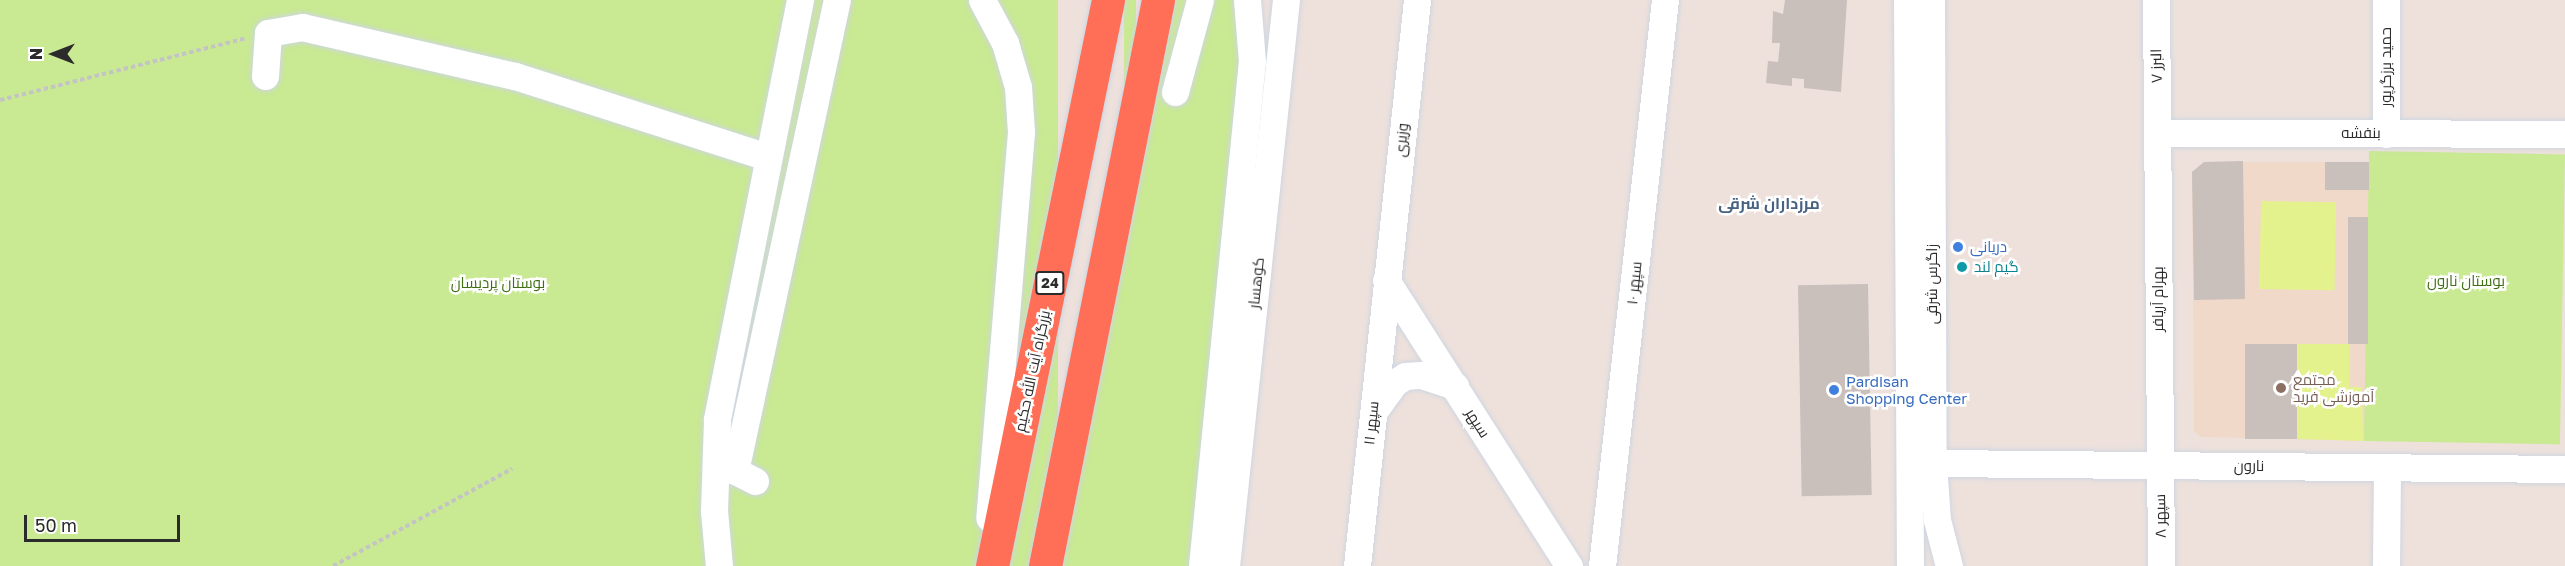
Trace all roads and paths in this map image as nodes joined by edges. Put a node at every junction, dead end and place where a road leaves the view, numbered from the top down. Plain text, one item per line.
1 (800, 0) edge
2 (837, 0) edge
3 (982, 0) edge
4 (1108, 0) edge
5 (1158, 0) edge
6 (1200, 0) edge
7 (1247, 0) edge
8 (1286, 0) edge
9 (1417, 0) edge
10 (1665, 0) edge
11 (1907, 0) edge
12 (1931, 0) edge
13 (2156, 0) edge
14 (2386, 0) edge
15 (268, 33) junction
16 (265, 76) dead end
17 (1175, 92) dead end
18 (0, 100) edge
19 (2157, 133) junction
20 (2386, 134) junction
21 (2565, 134) edge
22 (767, 157) junction
23 (1386, 280) junction
24 (1455, 386) junction
25 (1372, 414) junction
26 (1933, 463) junction
27 (2160, 465) junction
28 (2387, 467) junction
29 (512, 469) dead end
30 (2565, 469) edge
31 (755, 481) dead end
32 (1943, 558) edge
33 (1911, 562) edge
34 (333, 566) edge
35 (719, 566) edge
36 (984, 566) edge
37 (992, 566) edge
38 (1045, 566) edge
39 (1202, 566) edge
40 (1226, 566) edge
41 (1357, 566) edge
42 (1569, 566) edge
43 (1602, 566) edge
44 (2161, 566) edge
45 (2386, 566) edge

1 - 22 street
2 - 31 street
3 - 36 street
4 - 37 highway, بزرگراه آیت الله حکیم / 24
5 - 38 highway
6 - 17 street
7 - 39 street
8 - 40 street, کوهسار
9 - 23 street, وزیری
10 - 43 street, سپهر ۱۰
11 - 33 street, زاگرس شرقی
12 - 26 street, زاگرس شرقی
13 - 19 street, البرز ۷
14 - 20 street, حمید برزگرپور
15 - 16 street
15 - 18 path
15 - 22 street
19 - 20 street, بنفشه
19 - 27 street, بهرام آریافر
20 - 21 street, بنفشه
22 - 35 street
23 - 24 street, سپهر
23 - 25 street, سپهر ۱۱
24 - 25 street
24 - 42 street, سپهر
25 - 41 street, سپهر ۱۱
26 - 27 street, نارون
26 - 32 street, زاگرس شرقی
27 - 28 street, نارون
27 - 44 street, سپهر ۸
28 - 30 street, نارون
28 - 45 street
29 - 34 path

